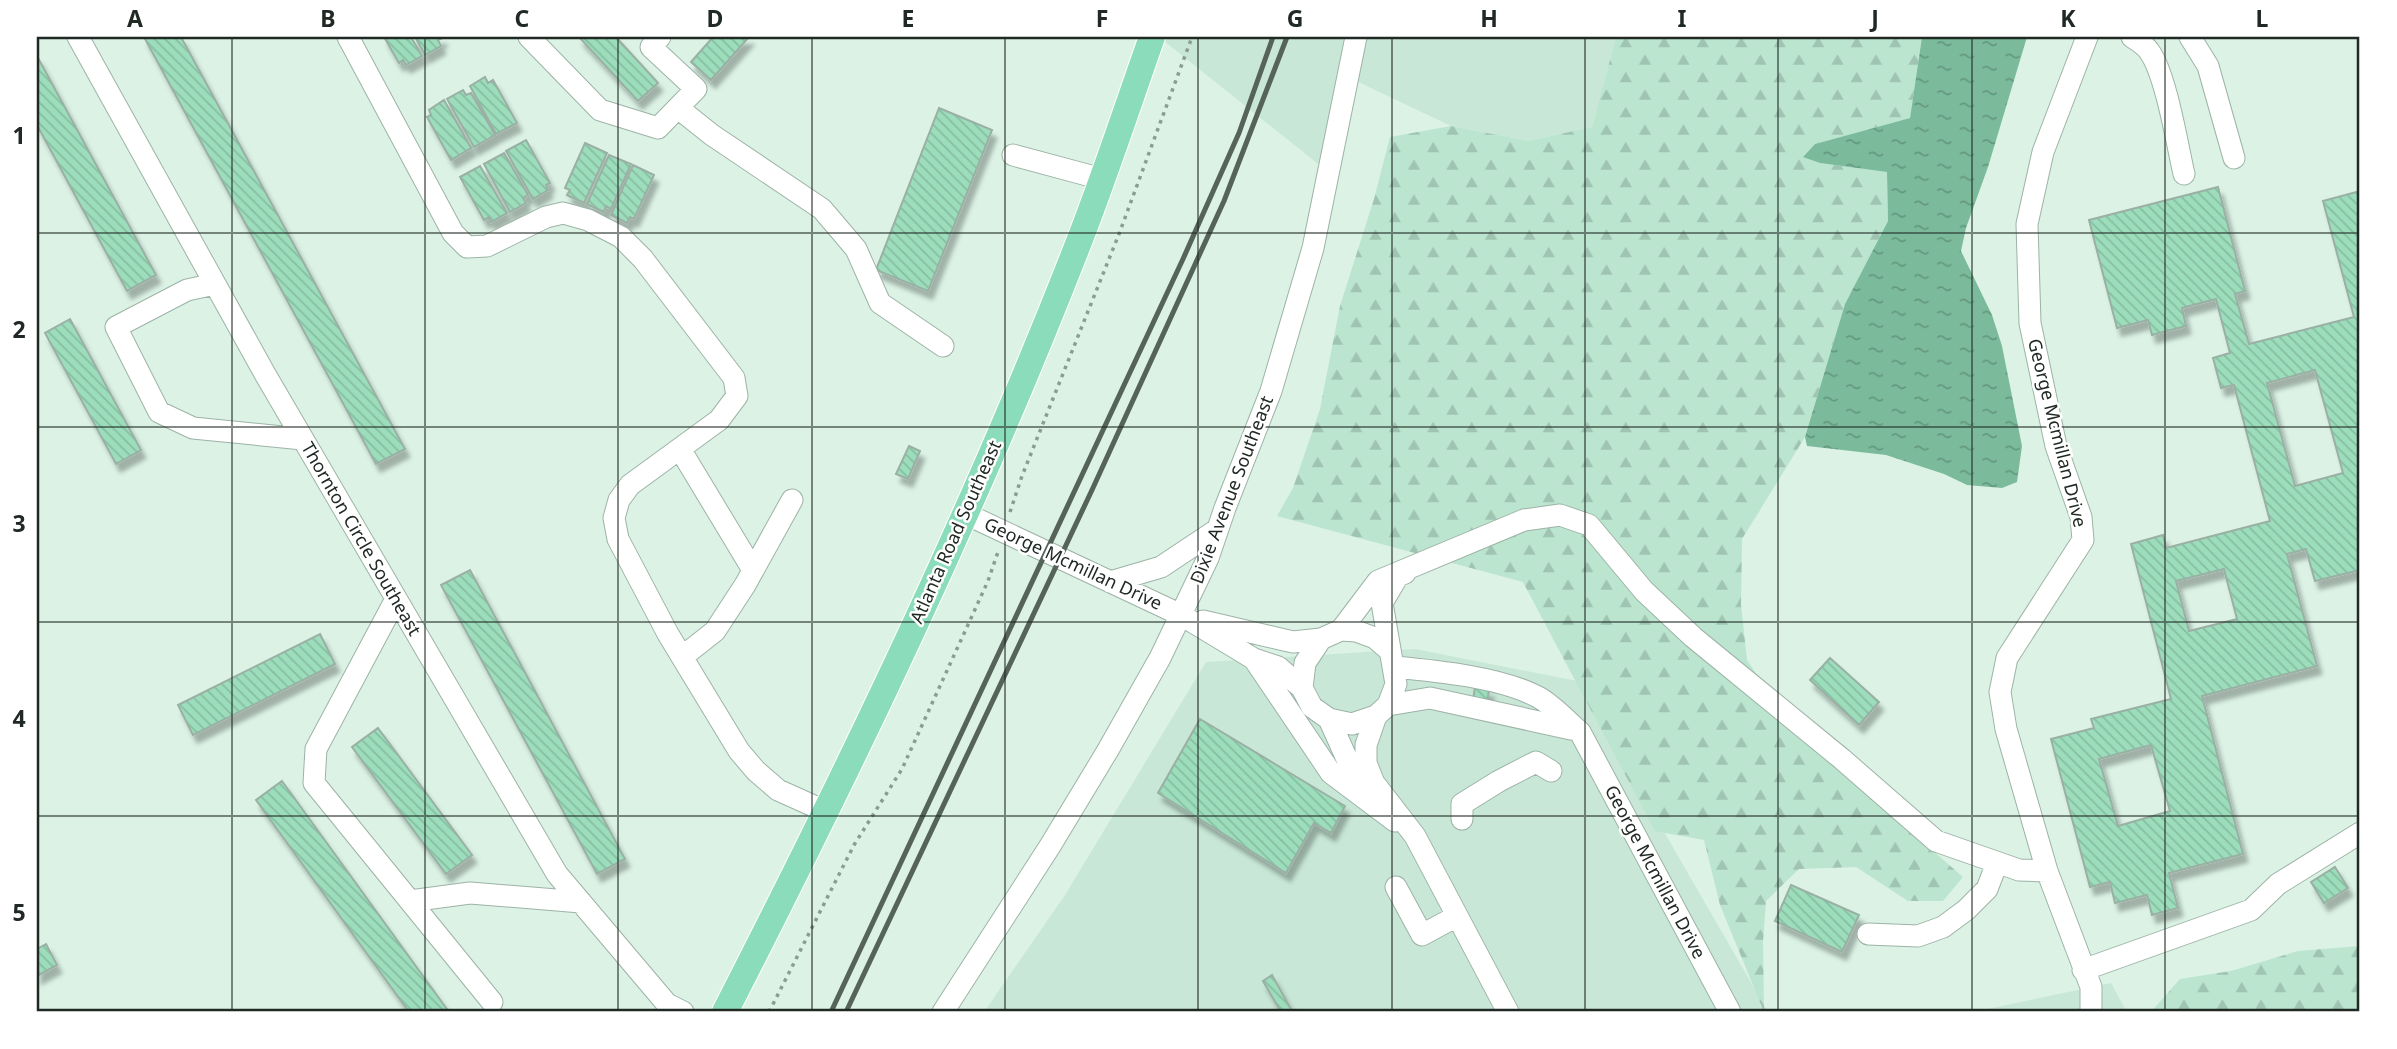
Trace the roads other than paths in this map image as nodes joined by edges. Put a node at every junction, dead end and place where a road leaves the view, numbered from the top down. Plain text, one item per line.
1 (78, 37) edge
2 (348, 37) edge
3 (529, 37) edge
4 (660, 37) edge
5 (1152, 37) edge
6 (1356, 37) edge
7 (2087, 37) edge
8 (2132, 37) edge
9 (2190, 37) edge
10 (678, 108) junction
11 (1013, 155) dead end
12 (2234, 158) dead end
13 (2184, 174) dead end
14 (1102, 179) junction
15 (215, 284) junction
16 (943, 346) dead end
17 (303, 439) junction
18 (680, 449) junction
19 (792, 500) dead end
20 (966, 514) junction
21 (1524, 520) junction
22 (1218, 529) junction
23 (753, 570) junction
24 (1110, 582) junction
25 (396, 599) junction
26 (1181, 615) junction
27 (1341, 630) junction
28 (1321, 639) junction
29 (682, 657) junction
30 (1254, 659) junction
31 (1392, 659) junction
32 (1302, 688) junction
33 (1382, 710) junction
34 (1329, 719) junction
35 (1580, 732) junction
36 (1552, 771) dead end
37 (1364, 798) junction
38 (827, 813) junction
39 (1462, 819) dead end
40 (2360, 832) edge
41 (1415, 836) junction
42 (1997, 863) junction
43 (2047, 871) junction
44 (1396, 887) dead end
45 (410, 901) junction
46 (581, 902) junction
47 (1457, 916) junction
48 (1868, 934) dead end
49 (2083, 970) junction
50 (492, 1002) dead end
51 (683, 1012) edge
52 (725, 1012) edge
53 (943, 1012) edge
54 (1508, 1012) edge
55 (1730, 1012) edge
56 (2091, 1012) edge

1 - 15 street, Thornton Circle Southeast
2 - 18 street
3 - 10 street
4 - 10 street
5 - 14 main road, Atlanta Road Southeast
6 - 22 street, Dixie Avenue Southeast
7 - 43 street, George Mcmillan Drive
8 - 13 street
9 - 12 street
10 - 16 street
11 - 14 street
14 - 20 main road, Atlanta Road Southeast
15 - 17 street, Thornton Circle Southeast
15 - 17 street
17 - 25 street, Thornton Circle Southeast
18 - 23 street
18 - 29 street
19 - 23 street
20 - 24 street, George Mcmillan Drive
20 - 38 main road, Atlanta Road Southeast
21 - 27 street
21 - 31 street
21 - 42 street
22 - 24 street
22 - 26 street, Dixie Avenue Southeast
23 - 29 street
24 - 26 street, George Mcmillan Drive
25 - 45 street
25 - 46 street, Thornton Circle Southeast
26 - 28 street, George Mcmillan Drive
26 - 30 street, George Mcmillan Drive
26 - 53 street, Dixie Avenue Southeast
27 - 28 street, George Mcmillan Drive
27 - 31 street, George Mcmillan Drive
28 - 32 street
29 - 38 street
30 - 32 street, George Mcmillan Drive
30 - 37 street, George Mcmillan Drive
31 - 33 street
31 - 35 street, George Mcmillan Drive
32 - 34 street, George Mcmillan Drive
33 - 34 street
33 - 35 street
33 - 41 street
34 - 37 street, George Mcmillan Drive
35 - 55 street, George Mcmillan Drive
36 - 39 street
37 - 41 street, George Mcmillan Drive
38 - 52 main road, Atlanta Road Southeast
40 - 49 street
41 - 47 street
42 - 43 street
42 - 48 street
43 - 49 street, George Mcmillan Drive
44 - 47 street
45 - 46 street
45 - 50 street
46 - 51 street, Thornton Circle Southeast
47 - 54 street
49 - 56 street, George Mcmillan Drive

